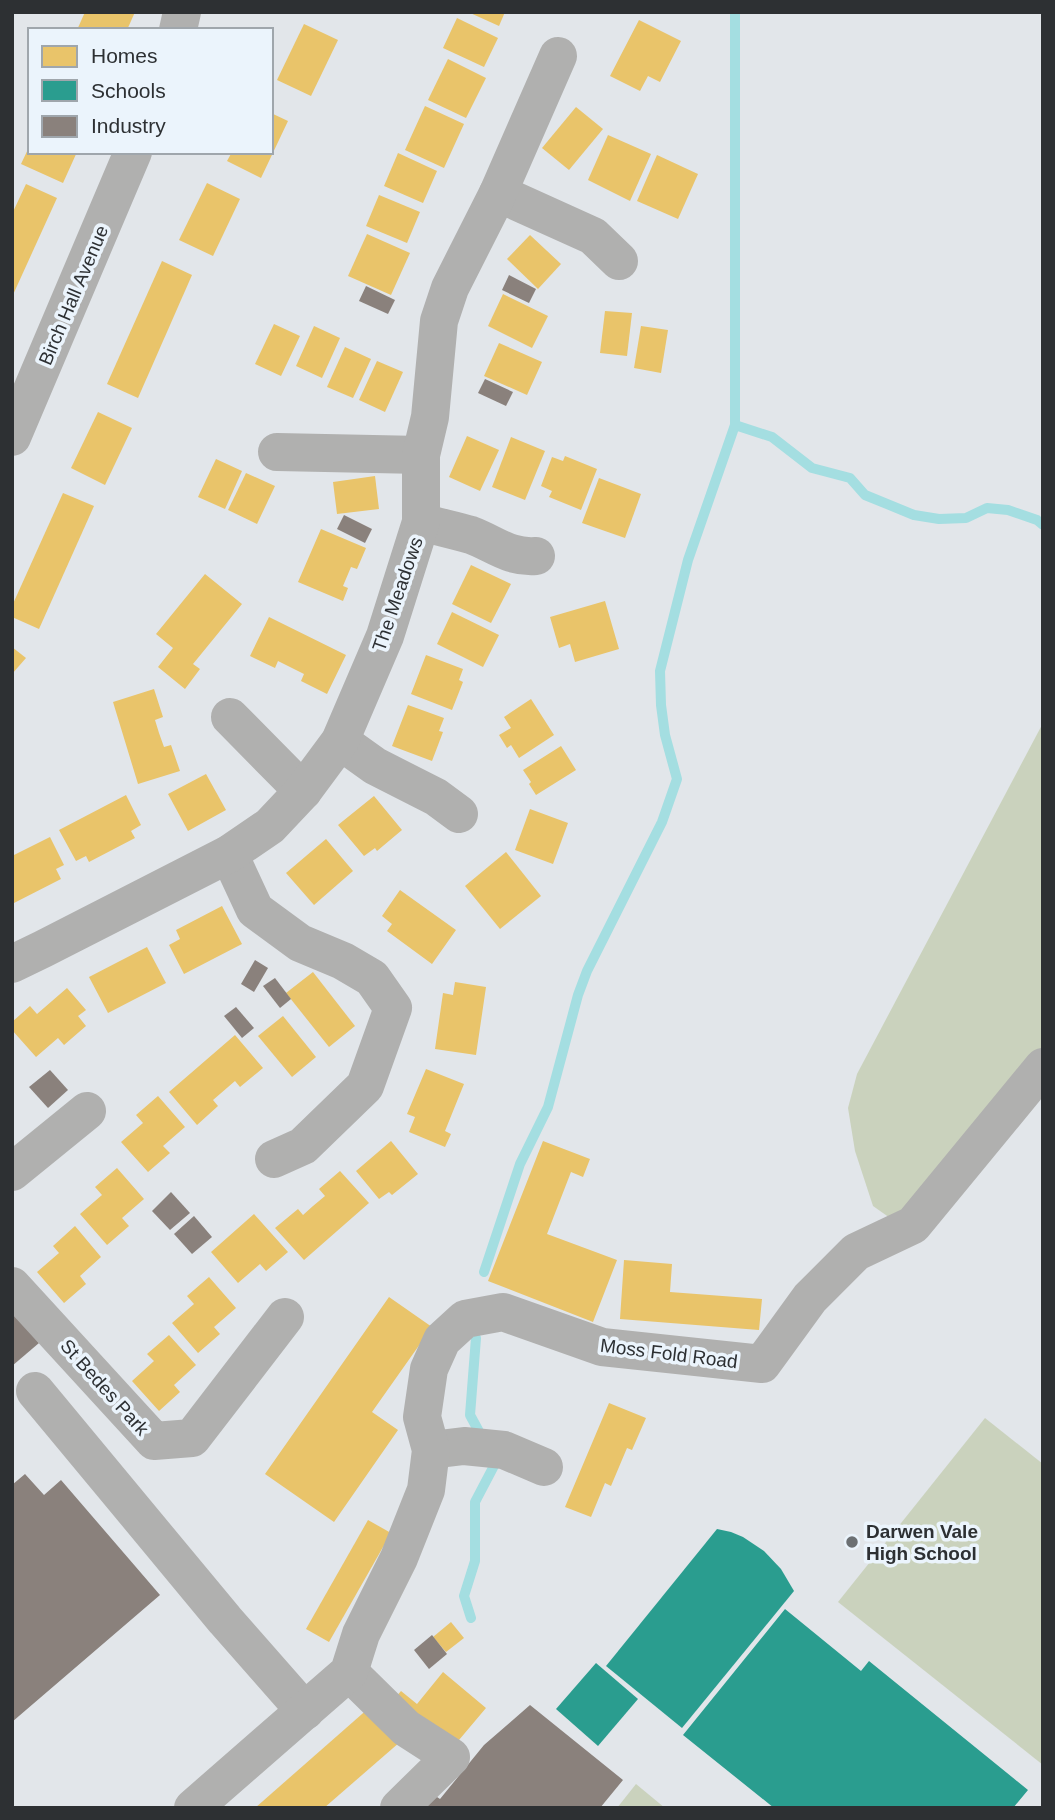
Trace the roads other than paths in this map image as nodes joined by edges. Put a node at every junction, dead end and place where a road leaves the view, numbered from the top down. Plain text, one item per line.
1 (558, 56) dead end
2 (132, 154) edge
3 (498, 193) junction
4 (619, 261) dead end
5 (12, 437) edge
6 (277, 452) dead end
7 (421, 456) junction
8 (421, 523) junction
9 (536, 556) dead end
10 (230, 717) dead end
11 (340, 741) junction
12 (303, 791) junction
13 (459, 814) dead end
14 (229, 854) junction
15 (28, 956) edge
16 (1043, 1067) edge
17 (87, 1111) dead end
18 (274, 1159) dead end
19 (12, 1172) edge
20 (12, 1286) edge
21 (285, 1317) dead end
22 (35, 1391) dead end
23 (447, 1448) junction
24 (544, 1468) dead end
25 (349, 1672) junction
26 (305, 1711) junction
27 (193, 1808) edge
28 (399, 1808) edge

1 - 3 street, The Meadows
2 - 5 street, Birch Hall Avenue
3 - 4 street
3 - 7 street, The Meadows
6 - 7 street
7 - 8 street, The Meadows
8 - 9 street
8 - 11 street, The Meadows
10 - 12 street
11 - 12 street, The Meadows
11 - 13 street
12 - 14 street, The Meadows
14 - 15 street, The Meadows
14 - 18 street
16 - 23 street, Moss Fold Road
17 - 19 street
20 - 21 street, St Bedes Park
22 - 26 street
23 - 24 street
23 - 25 street, Moss Fold Road
25 - 26 street
25 - 28 street
26 - 27 street

